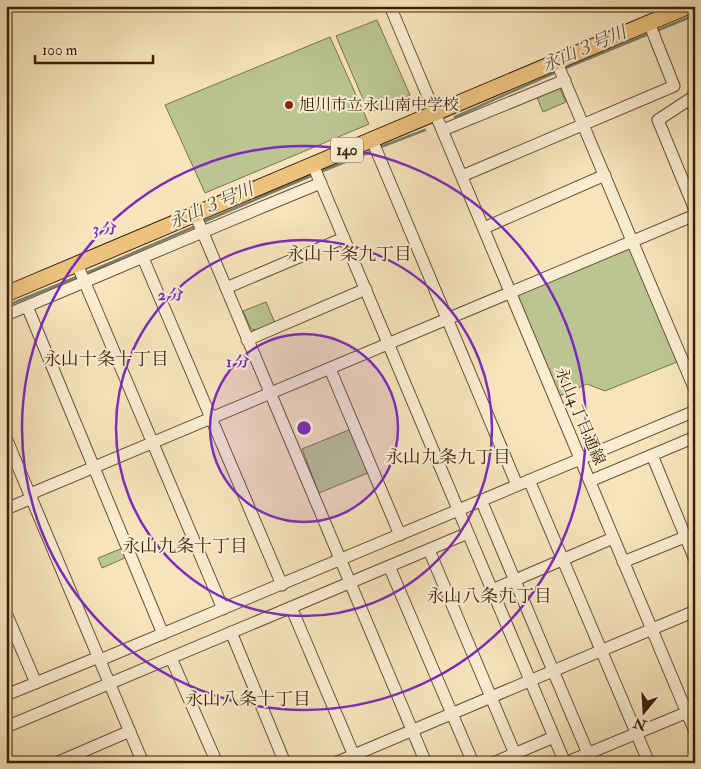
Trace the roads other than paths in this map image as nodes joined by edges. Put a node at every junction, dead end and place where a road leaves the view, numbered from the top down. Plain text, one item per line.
1 (390, 6) edge
2 (689, 6) edge
3 (651, 29) junction
4 (561, 71) junction
5 (674, 86) junction
6 (684, 102) junction
7 (695, 110) edge
8 (436, 112) junction
9 (583, 124) junction
10 (443, 130) junction
11 (375, 146) junction
12 (317, 174) junction
13 (605, 175) junction
14 (462, 176) junction
15 (695, 210) edge
16 (695, 215) edge
17 (199, 223) junction
18 (484, 228) junction
19 (344, 238) junction
20 (633, 240) junction
21 (142, 258) junction
22 (81, 274) junction
23 (226, 288) junction
24 (366, 290) junction
25 (510, 292) junction
26 (6, 294) edge
27 (27, 306) junction
28 (6, 315) edge
29 (448, 318) junction
30 (247, 340) junction
31 (388, 344) junction
32 (330, 368) junction
33 (695, 390) edge
34 (270, 393) junction
35 (695, 411) edge
36 (212, 418) junction
37 (695, 437) edge
38 (6, 438) edge
39 (152, 443) junction
40 (652, 455) junction
41 (581, 459) junction
42 (94, 467) junction
43 (529, 480) junction
44 (590, 481) junction
45 (517, 485) junction
46 (31, 496) junction
47 (481, 500) junction
48 (6, 509) edge
49 (458, 509) junction
50 (468, 533) junction
51 (690, 534) edge
52 (400, 535) junction
53 (613, 538) junction
54 (429, 550) junction
55 (340, 560) junction
56 (695, 560) edge
57 (563, 561) junction
58 (623, 562) junction
59 (389, 566) junction
60 (515, 580) junction
61 (350, 582) junction
62 (282, 584) junction
63 (492, 590) junction
64 (290, 607) junction
65 (223, 609) junction
66 (695, 611) edge
67 (6, 613) edge
68 (652, 629) junction
69 (231, 632) junction
70 (163, 634) junction
71 (602, 650) junction
72 (171, 658) junction
73 (100, 659) junction
74 (553, 670) junction
75 (530, 681) junction
76 (36, 683) junction
77 (110, 683) junction
78 (6, 696) edge
79 (490, 698) junction
80 (690, 710) edge
81 (451, 714) junction
82 (6, 727) edge
83 (412, 730) junction
84 (130, 731) junction
85 (695, 732) edge
86 (636, 734) junction
87 (554, 738) junction
88 (515, 754) junction
89 (590, 758) edge
90 (355, 759) edge
91 (495, 762) edge
92 (56, 763) edge
93 (143, 763) edge
94 (217, 763) edge
95 (285, 763) edge
96 (335, 763) edge
97 (426, 763) edge
98 (473, 763) edge
99 (565, 763) edge
100 (649, 763) edge

1 - 8 street, 永山4丁目通線
2 - 3 main road, 140
3 - 4 main road, 140
3 - 5 street
4 - 8 main road, 140
4 - 9 street
4 - 10 street
5 - 6 street
5 - 9 street
6 - 7 street
6 - 15 street
8 - 10 street, 永山4丁目通線
8 - 11 main road, 140
9 - 13 street
9 - 14 street
10 - 14 street, 永山4丁目通線
11 - 12 main road, 140
11 - 29 street
12 - 17 main road, 140
12 - 19 street
13 - 18 street
13 - 20 street
14 - 18 street, 永山4丁目通線
16 - 20 street
17 - 21 street
17 - 22 main road, 140
17 - 23 street
18 - 25 street, 永山4丁目通線
19 - 23 street
19 - 24 street
20 - 25 street
20 - 33 street
21 - 22 street
21 - 36 street
22 - 26 main road, 140
22 - 27 street
22 - 39 street
23 - 30 street
24 - 30 street
24 - 31 street
25 - 29 street
25 - 41 street, 永山4丁目通線
27 - 28 street
27 - 42 street
29 - 31 street
29 - 45 street
30 - 34 street
31 - 32 street
31 - 49 street
32 - 34 street
32 - 52 street
34 - 36 street
34 - 55 street
35 - 41 street
36 - 39 street
36 - 62 street
37 - 40 street
38 - 46 street
39 - 42 street
39 - 65 street
40 - 44 street
40 - 51 street
41 - 43 street
41 - 44 street, 永山4丁目通線
42 - 46 street
42 - 70 street
43 - 45 street
43 - 57 street
44 - 53 street, 永山4丁目通線
45 - 47 street
46 - 48 street
46 - 73 street
47 - 49 street
47 - 60 street
49 - 50 street
49 - 52 street
50 - 54 street
50 - 63 street
51 - 56 street
51 - 58 street
52 - 55 street
53 - 57 street
53 - 58 street, 永山4丁目通線
54 - 59 street
54 - 79 street
55 - 61 street
55 - 62 street
57 - 60 street
57 - 71 street
58 - 68 street, 永山4丁目通線
59 - 61 street
59 - 81 street
60 - 63 street
60 - 74 street
61 - 64 street
61 - 83 street
62 - 65 street
63 - 75 street
64 - 69 street
64 - 90 street
65 - 70 street
66 - 68 street
67 - 76 street
68 - 71 street
68 - 80 street, 永山4丁目通線
69 - 72 street
69 - 95 street
70 - 73 street
71 - 74 street
71 - 86 street
72 - 77 street
72 - 94 street
73 - 76 street
73 - 77 street
74 - 75 street
74 - 89 street
75 - 79 street
75 - 87 street
76 - 78 street
77 - 82 street
77 - 84 street
79 - 81 street
79 - 88 street
80 - 85 street, 永山4丁目通線
80 - 86 street
81 - 83 street
81 - 98 street
83 - 90 street
83 - 97 street
84 - 92 street
84 - 93 street
86 - 89 street
86 - 100 street
87 - 88 street
87 - 99 street
88 - 91 street
89 - 99 street
90 - 96 street

